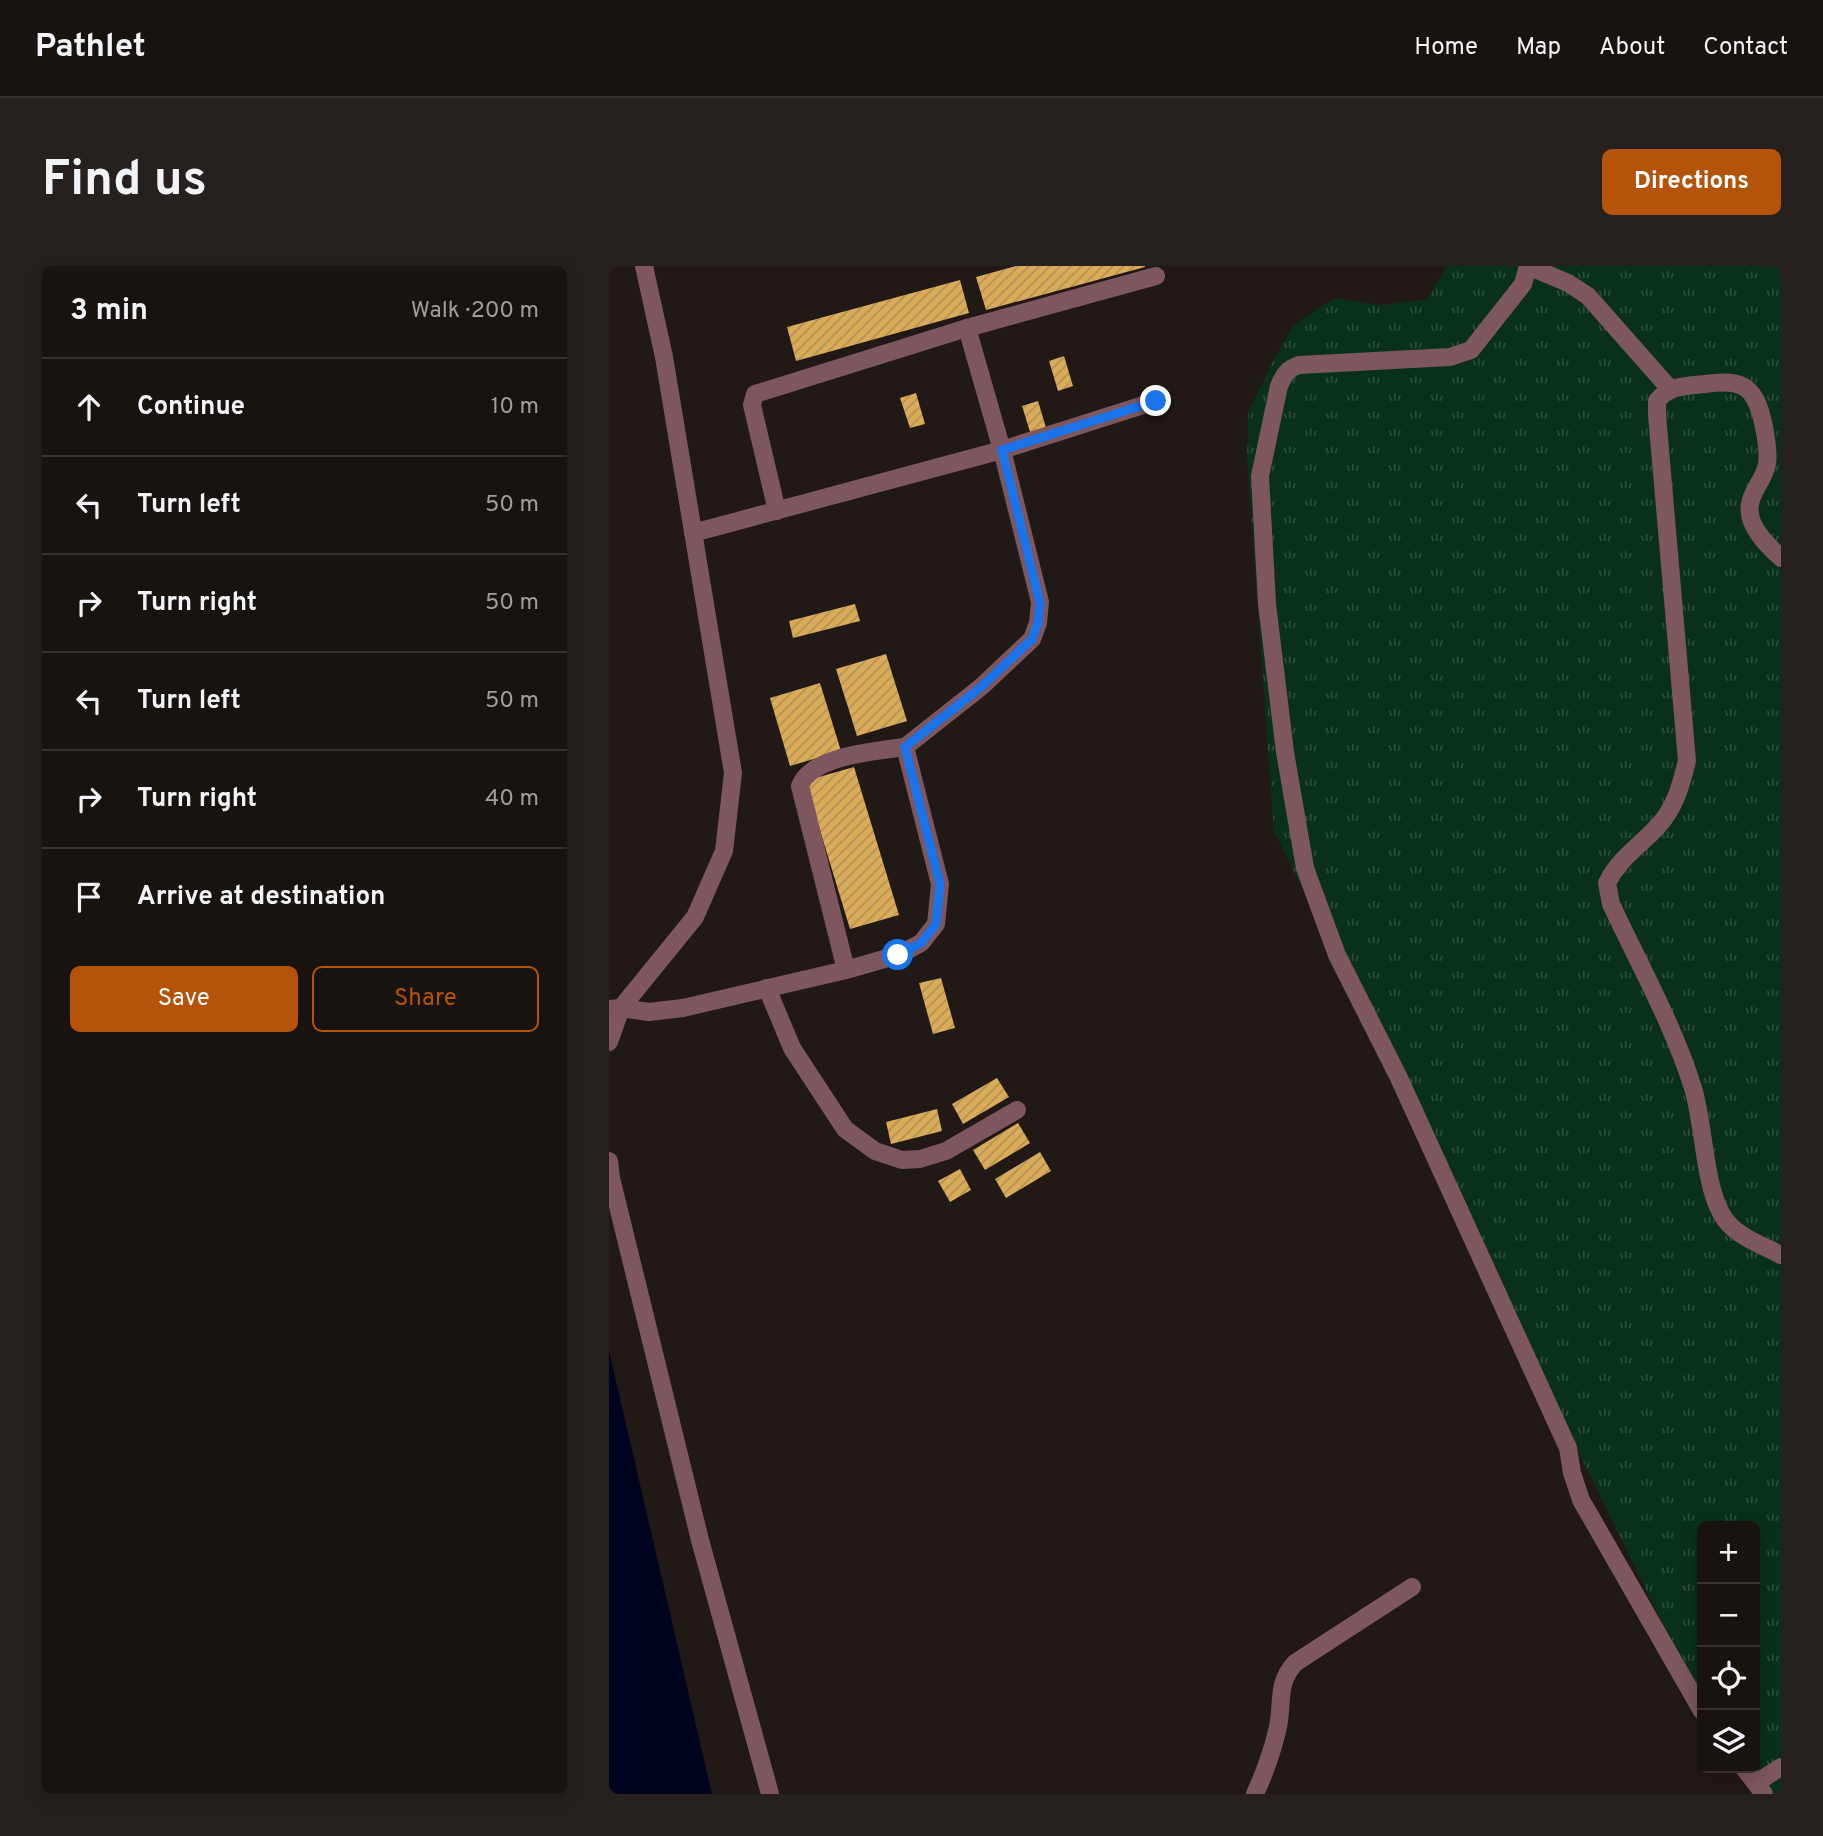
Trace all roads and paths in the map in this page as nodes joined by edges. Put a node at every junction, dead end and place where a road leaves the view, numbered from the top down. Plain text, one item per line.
1 (645, 266) edge
2 (1156, 276) dead end
3 (967, 328) junction
4 (1670, 388) junction
5 (1156, 401) dead end
6 (1002, 450) junction
7 (777, 511) junction
8 (694, 533) junction
9 (1781, 558) edge
10 (905, 747) junction
11 (846, 970) junction
12 (767, 988) junction
13 (615, 1008) edge
14 (609, 1042) edge
15 (1017, 1111) dead end
16 (609, 1161) edge
17 (1781, 1255) edge
18 (1412, 1587) dead end
19 (1701, 1710) edge
20 (1781, 1767) edge
21 (1748, 1773) edge
22 (1760, 1788) edge
23 (770, 1794) edge
24 (1255, 1794) edge

1 - 8 street
2 - 3 street
3 - 6 street
3 - 7 street
4 - 9 street
4 - 17 street
4 - 19 street
5 - 6 street
6 - 7 street
6 - 10 street
7 - 8 street
8 - 13 street
10 - 11 street
10 - 11 street
11 - 12 street
12 - 13 street
12 - 15 street
13 - 14 street
16 - 23 street
18 - 24 street
20 - 22 street
21 - 22 street

